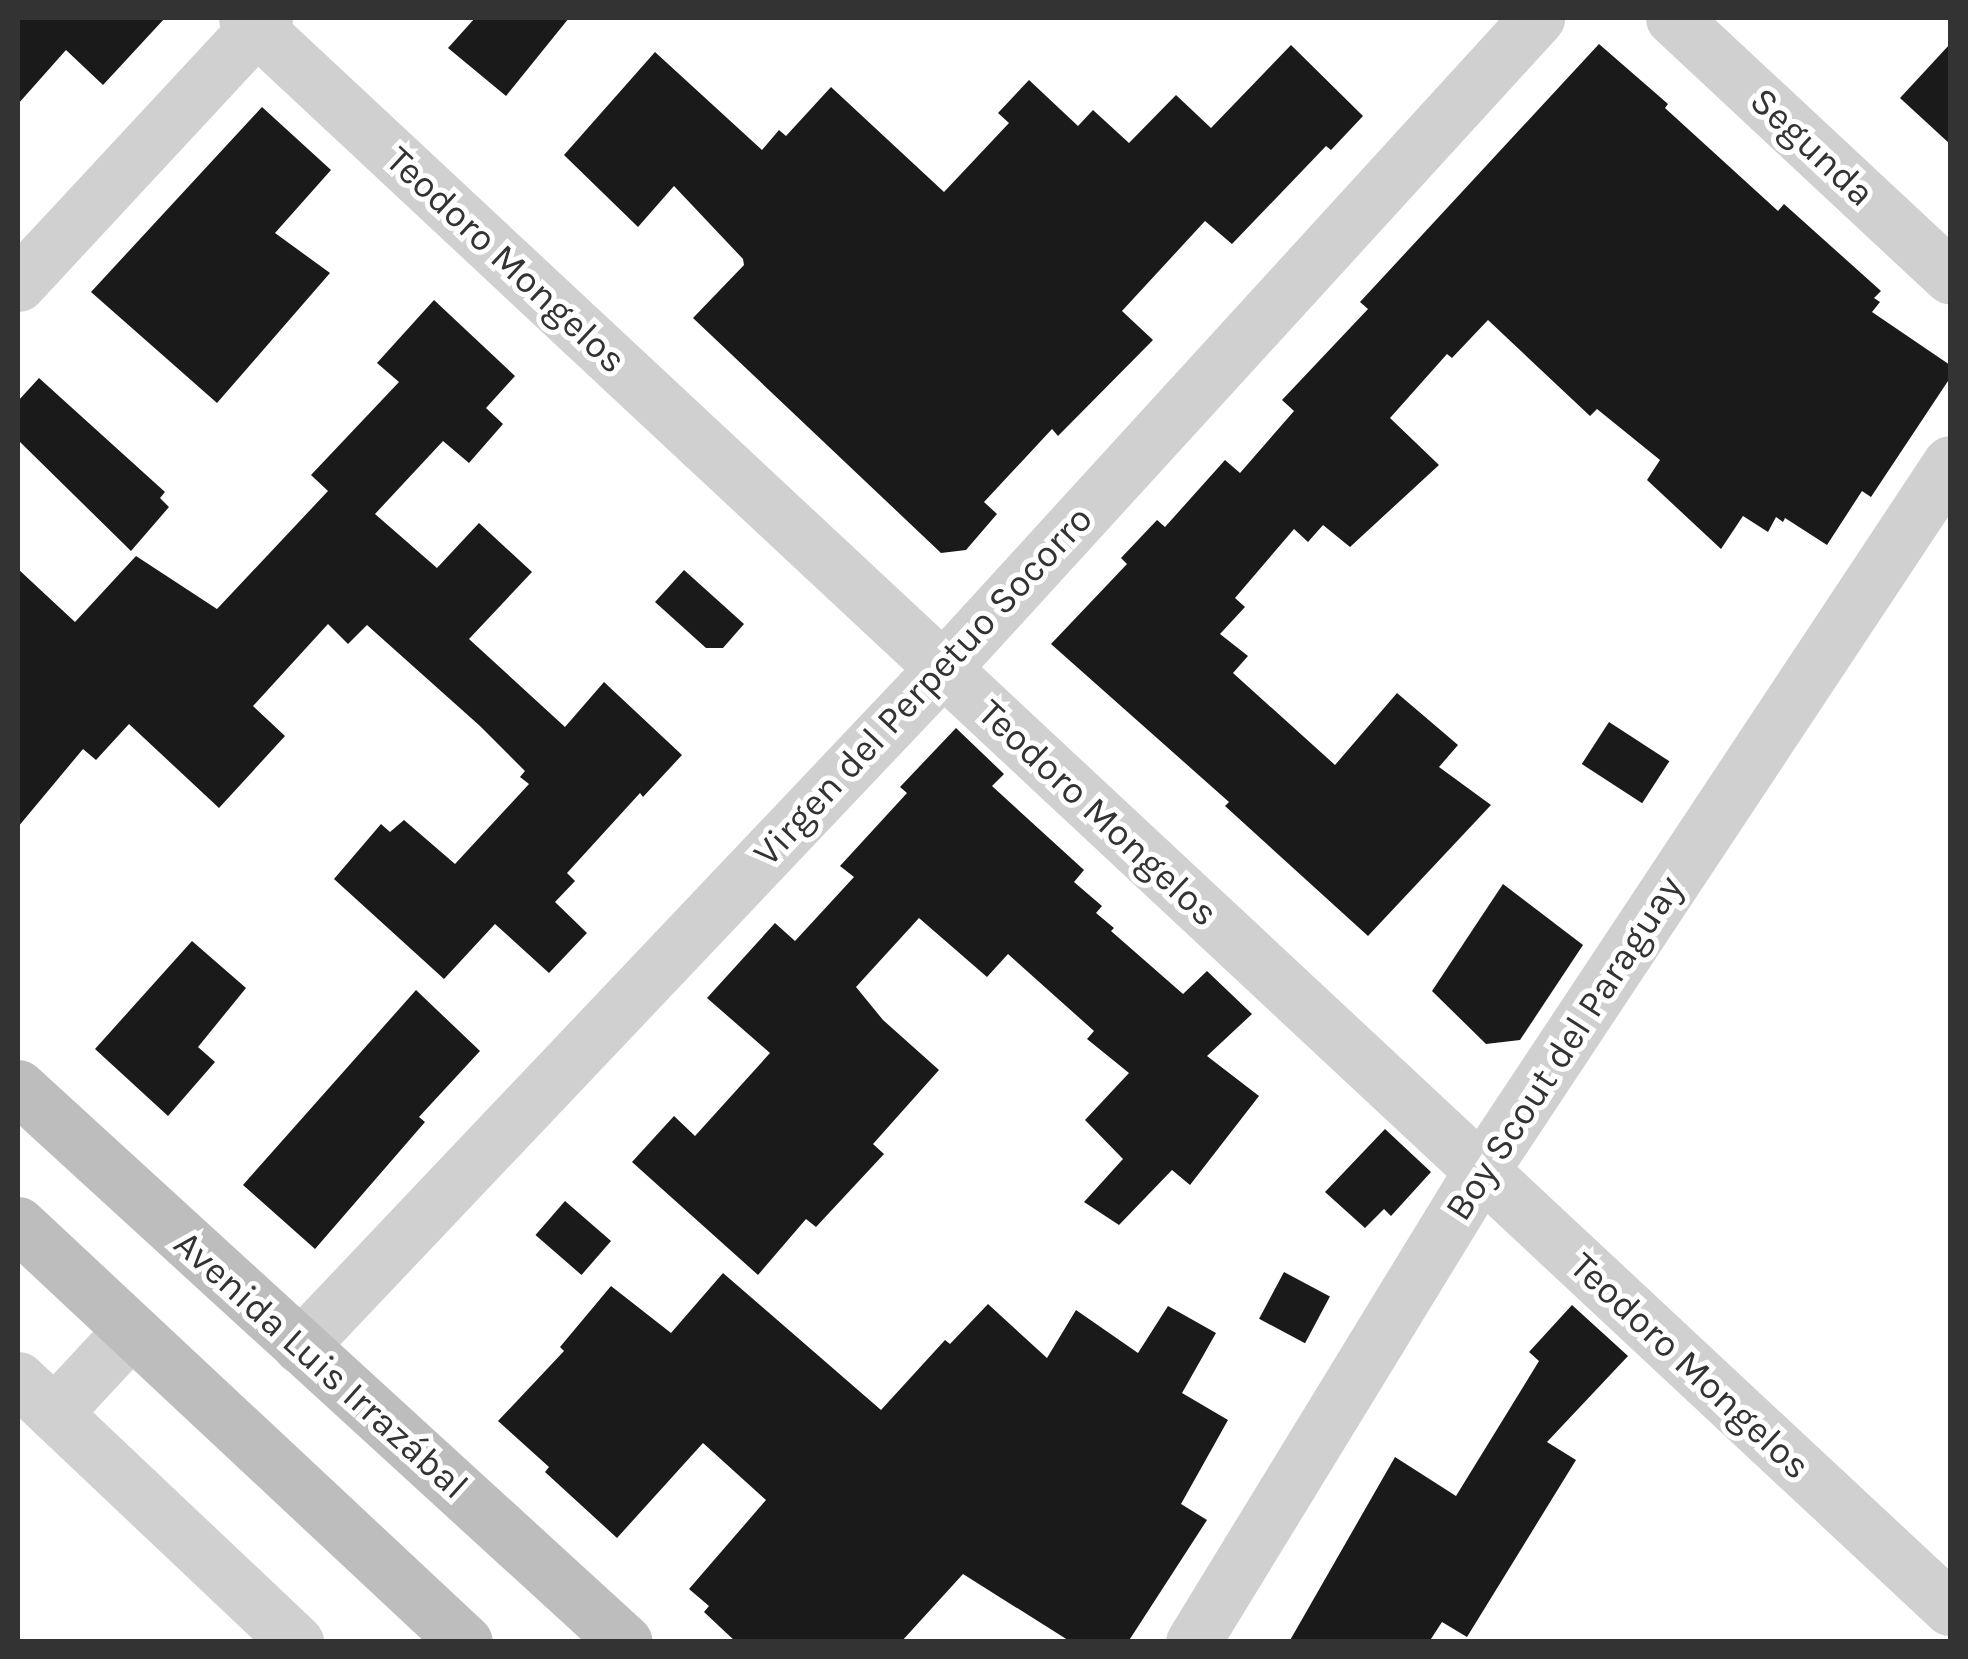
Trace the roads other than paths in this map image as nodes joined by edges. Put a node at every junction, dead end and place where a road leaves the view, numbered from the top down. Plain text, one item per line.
1 (1536, 18) edge
2 (1673, 18) edge
3 (256, 21) edge
4 (1950, 276) edge
5 (18, 284) edge
6 (1950, 463) edge
7 (943, 668) junction
8 (18, 1087) edge
9 (1481, 1170) junction
10 (18, 1224) edge
11 (131, 1330) junction
12 (300, 1346) junction
13 (36, 1396) edge
14 (1950, 1608) edge
15 (296, 1642) edge
16 (465, 1642) edge
17 (624, 1642) edge
18 (1193, 1642) edge

1 - 7 street, Virgen del Perpetuo Socorro
2 - 4 street, Segunda
3 - 5 street
3 - 7 street, Teodoro Mongelos
6 - 9 street, Boy Scout del Paraguay
7 - 9 street, Teodoro Mongelos
7 - 12 street, Virgen del Perpetuo Socorro
8 - 12 main road, Avenida Luis Irrazábal
9 - 14 street, Teodoro Mongelos
9 - 18 street, Boy Scout del Paraguay
10 - 11 main road
11 - 13 street
11 - 16 main road
12 - 17 main road, Avenida Luis Irrazábal
13 - 15 street

